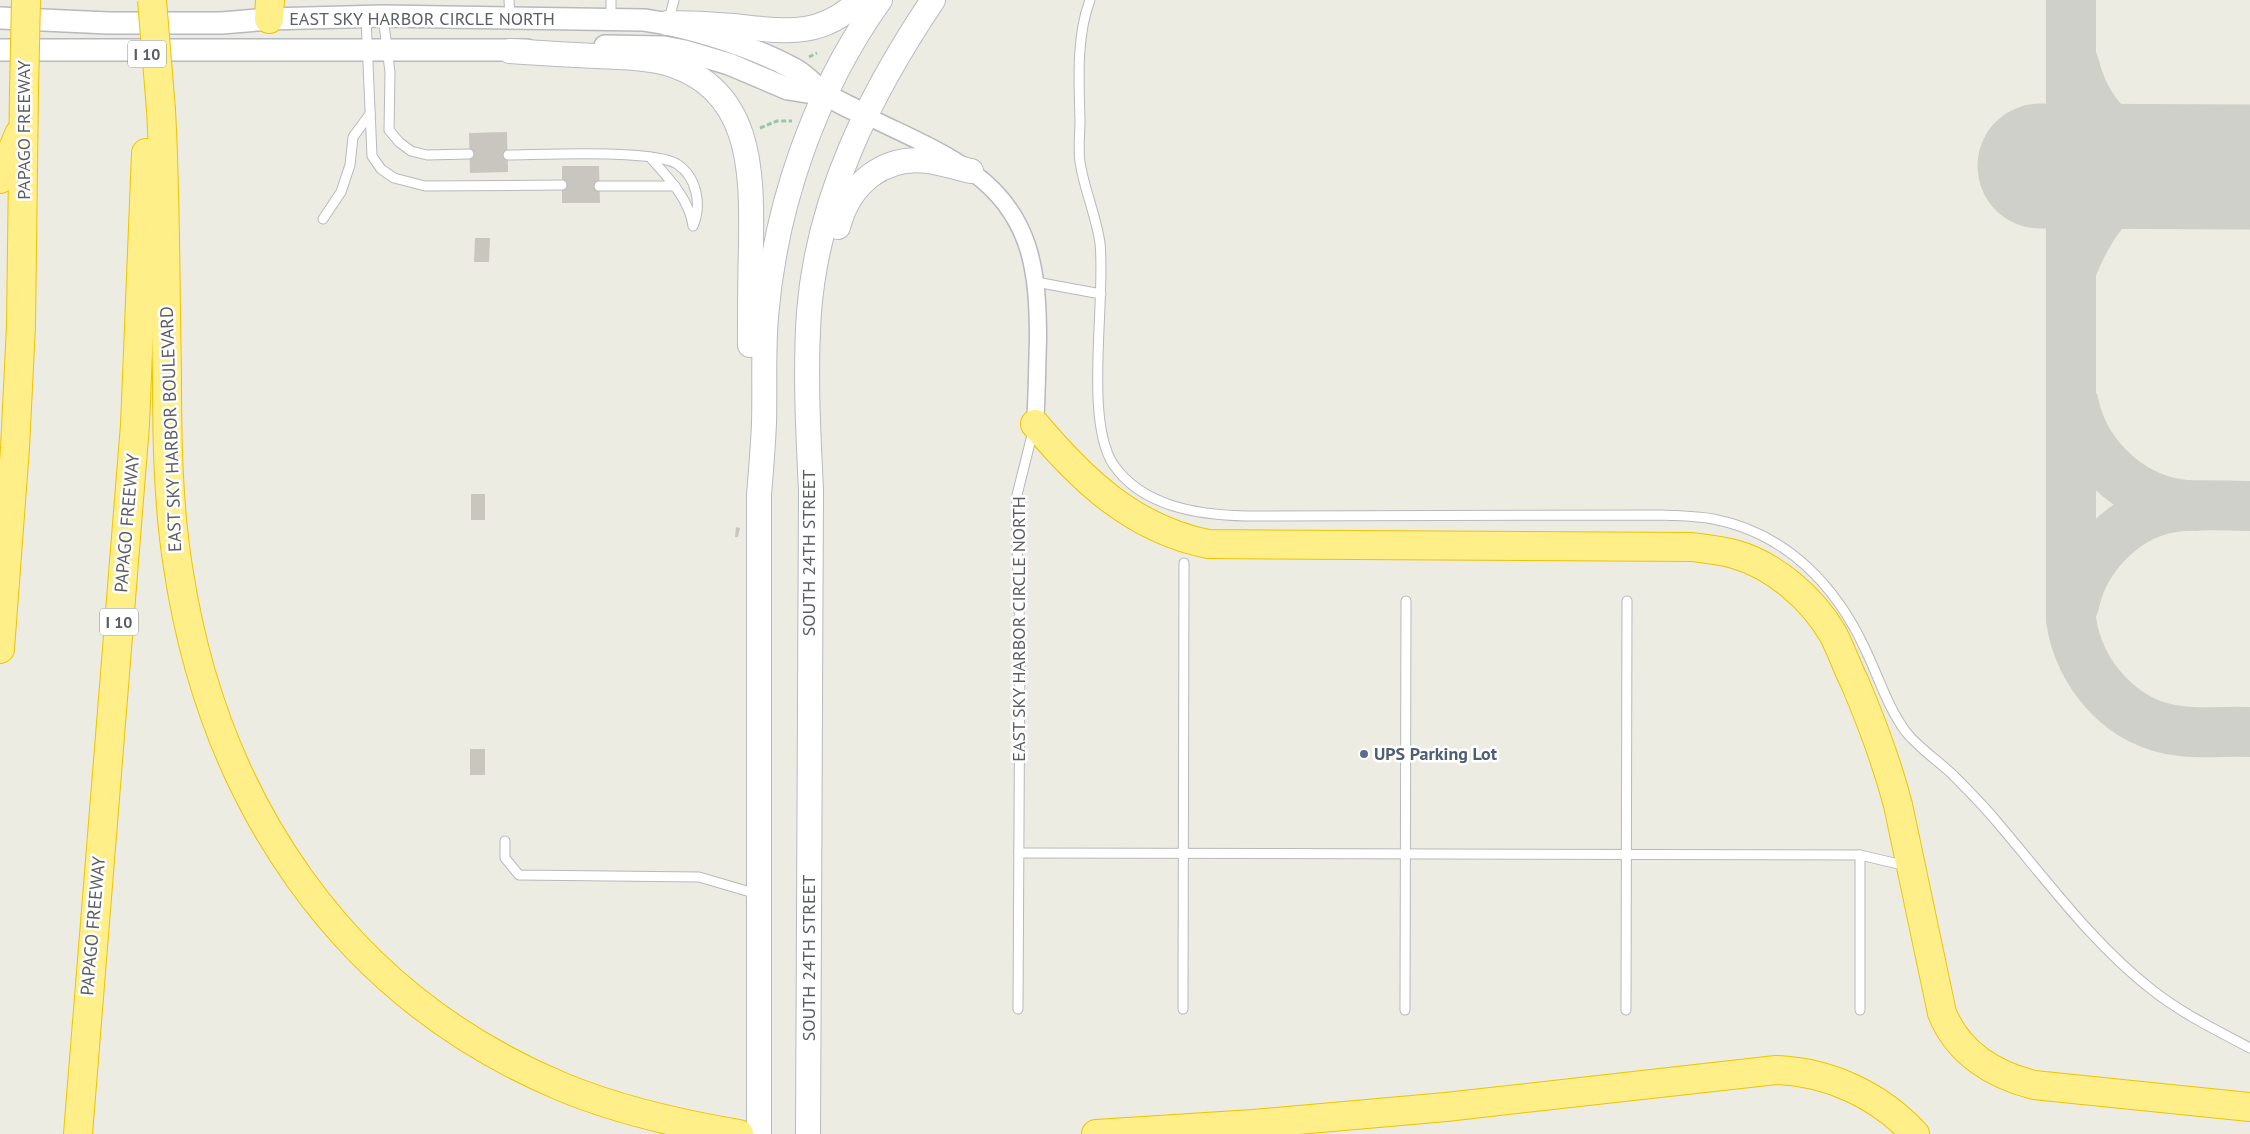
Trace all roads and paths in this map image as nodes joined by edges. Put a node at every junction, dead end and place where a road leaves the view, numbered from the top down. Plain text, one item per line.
1 (26, 0) edge
2 (148, 0) edge
3 (152, 0) edge
4 (674, 0) edge
5 (860, 0) edge
6 (880, 0) edge
7 (933, 0) edge
8 (1090, 0) edge
9 (510, 5) edge
10 (269, 10) edge
11 (611, 10) edge
12 (374, 17) junction
13 (0, 18) edge
14 (668, 23) junction
15 (816, 45) dead end
16 (0, 50) edge
17 (202, 50) junction
18 (377, 50) junction
19 (510, 51) junction
20 (822, 55) dead end
21 (827, 95) junction
22 (154, 109) junction
23 (370, 114) junction
24 (865, 115) junction
25 (792, 121) dead end
26 (23, 124) junction
27 (752, 131) dead end
28 (470, 154) dead end
29 (508, 155) dead end
30 (650, 157) junction
31 (971, 171) junction
32 (0, 178) edge
33 (562, 185) dead end
34 (599, 186) dead end
35 (675, 186) junction
36 (323, 219) dead end
37 (1036, 282) junction
38 (1100, 294) junction
39 (1035, 424) junction
40 (811, 490) junction
41 (759, 495) junction
42 (1184, 563) dead end
43 (1406, 601) dead end
44 (1627, 601) dead end
45 (0, 649) edge
46 (505, 841) dead end
47 (1019, 853) junction
48 (1183, 854) junction
49 (1405, 854) junction
50 (1626, 855) junction
51 (1860, 855) junction
52 (1911, 868) junction
53 (759, 895) junction
54 (1018, 1009) dead end
55 (1183, 1009) dead end
56 (1405, 1010) dead end
57 (1626, 1010) dead end
58 (1860, 1010) dead end
59 (2250, 1048) edge
60 (2250, 1107) edge
61 (78, 1134) edge
62 (739, 1134) edge
63 (759, 1134) edge
64 (808, 1134) edge
65 (1096, 1134) edge
66 (1915, 1134) edge

1 - 26 highway, PAPAGO FREEWAY, bridge
2 - 22 highway, PAPAGO FREEWAY / I 10
3 - 22 highway, EAST SKY HARBOR BOULEVARD, bridge
4 - 14 lane
5 - 14 main road
6 - 21 main road
7 - 24 main road, SOUTH 24TH STREET
8 - 38 lane
9 - 11 street, EAST SKY HARBOR CIRCLE NORTH
9 - 12 street, EAST SKY HARBOR CIRCLE NORTH
9 - 19 street
10 - 12 street, EAST SKY HARBOR CIRCLE NORTH
10 - 13 street, EAST SKY HARBOR CIRCLE NORTH
10 - 17 street
11 - 14 street, EAST SKY HARBOR CIRCLE NORTH
12 - 18 lane
12 - 18 lane
14 - 21 street, EAST SKY HARBOR CIRCLE NORTH
15 - 20 path
16 - 17 street, EAST SKY HARBOR CIRCLE NORTH
17 - 18 street, EAST SKY HARBOR CIRCLE NORTH
18 - 19 street, EAST SKY HARBOR CIRCLE NORTH
18 - 23 lane
18 - 28 lane
19 - 21 street, EAST SKY HARBOR CIRCLE NORTH
19 - 41 main road
21 - 24 street, EAST SKY HARBOR CIRCLE NORTH
21 - 41 main road
22 - 61 highway, PAPAGO FREEWAY / I 10
22 - 62 highway, EAST SKY HARBOR BOULEVARD
23 - 33 lane
23 - 36 lane
24 - 31 street, EAST SKY HARBOR CIRCLE NORTH
24 - 40 main road, SOUTH 24TH STREET
25 - 27 path
26 - 32 highway
26 - 45 highway, PAPAGO FREEWAY
29 - 30 lane
30 - 35 lane
30 - 35 lane
31 - 37 street, EAST SKY HARBOR CIRCLE NORTH
31 - 40 main road
34 - 35 lane
37 - 38 lane
37 - 39 street, EAST SKY HARBOR CIRCLE NORTH
38 - 59 lane
39 - 47 lane, EAST SKY HARBOR CIRCLE NORTH
39 - 52 highway
40 - 64 main road, SOUTH 24TH STREET
41 - 53 main road
42 - 48 lane
43 - 49 lane
44 - 50 lane
46 - 53 lane
47 - 48 lane
47 - 54 lane, EAST SKY HARBOR CIRCLE NORTH
48 - 49 lane
48 - 55 lane
49 - 50 lane
49 - 56 lane
50 - 51 lane
50 - 57 lane
51 - 52 lane
51 - 58 lane
52 - 60 highway
53 - 63 main road
65 - 66 highway

